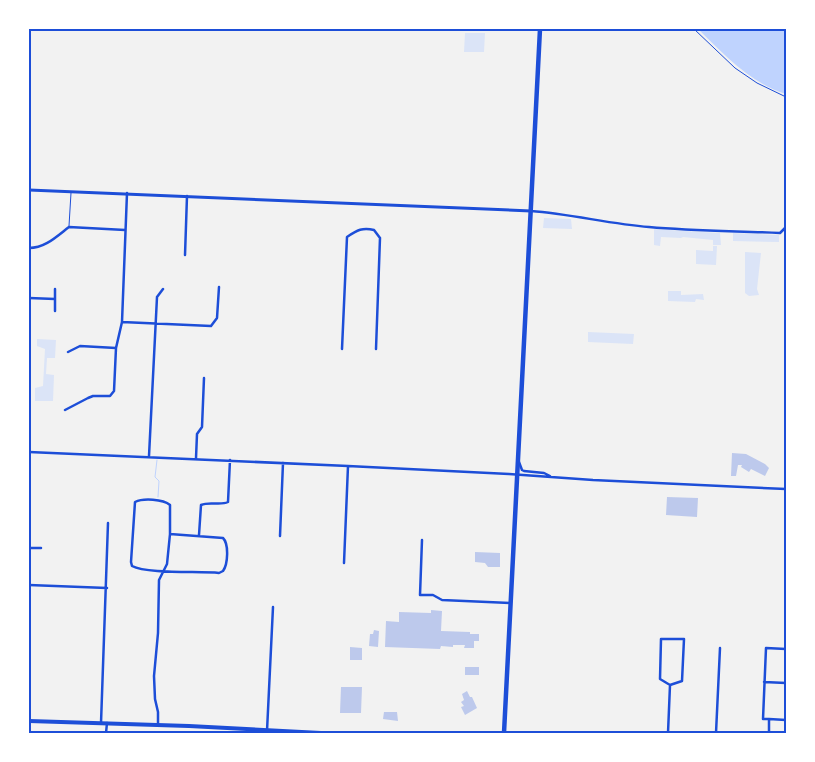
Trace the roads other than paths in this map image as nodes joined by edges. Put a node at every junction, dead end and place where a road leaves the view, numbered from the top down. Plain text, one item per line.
1 (540, 29) edge
2 (29, 190) edge
3 (71, 191) junction
4 (127, 193) junction
5 (187, 196) junction
6 (531, 211) junction
7 (69, 227) junction
8 (786, 227) edge
9 (125, 230) junction
10 (29, 248) edge
11 (185, 255) dead end
12 (218, 287) dead end
13 (55, 289) dead end
14 (163, 289) dead end
15 (29, 298) edge
16 (55, 299) junction
17 (55, 312) dead end
18 (122, 322) junction
19 (157, 324) junction
20 (116, 348) junction
21 (342, 349) dead end
22 (376, 349) dead end
23 (68, 352) dead end
24 (204, 378) dead end
25 (65, 410) dead end
26 (29, 452) edge
27 (149, 456) junction
28 (196, 458) junction
29 (230, 460) junction
30 (519, 461) junction
31 (284, 463) junction
32 (348, 466) junction
33 (518, 474) junction
34 (550, 476) dead end
35 (786, 488) edge
36 (108, 523) dead end
37 (170, 534) junction
38 (199, 536) junction
39 (280, 536) dead end
40 (422, 540) dead end
41 (29, 548) edge
42 (41, 548) dead end
43 (344, 563) dead end
44 (163, 570) junction
45 (29, 586) edge
46 (107, 588) junction
47 (511, 603) junction
48 (273, 607) dead end
49 (720, 648) dead end
50 (786, 649) edge
51 (764, 682) junction
52 (786, 684) edge
53 (670, 685) junction
54 (769, 719) junction
55 (786, 720) edge
56 (29, 721) edge
57 (101, 723) junction
58 (106, 723) junction
59 (158, 725) junction
60 (239, 731) edge
61 (267, 731) junction
62 (106, 733) edge
63 (321, 733) edge
64 (504, 733) edge
65 (668, 733) edge
66 (716, 733) edge
67 (769, 733) edge

1 - 6 main road
2 - 3 street
3 - 4 street
3 - 7 lane
4 - 5 street
4 - 9 street
5 - 6 street
5 - 11 street
6 - 8 street
6 - 30 main road
7 - 9 street
7 - 10 street
9 - 18 street
12 - 19 street
13 - 16 street
14 - 19 street
15 - 16 street
16 - 17 street
18 - 19 street
18 - 20 street
19 - 27 street
20 - 23 street
20 - 25 street
21 - 22 street
24 - 28 street
26 - 27 street
27 - 28 street
28 - 29 street
29 - 31 street
29 - 38 street
30 - 33 main road
30 - 34 street
31 - 32 street
31 - 39 street
32 - 33 street
32 - 43 street
33 - 35 street
33 - 47 main road
36 - 46 street
37 - 38 street
37 - 44 street
37 - 44 street
38 - 44 street
40 - 47 street
41 - 42 street
44 - 59 street
45 - 46 street
46 - 57 street
47 - 64 main road
48 - 61 street
49 - 66 street
50 - 51 street
51 - 52 street
51 - 54 street
53 - 53 street
53 - 65 street
54 - 55 street
54 - 67 street
56 - 57 main road
57 - 58 main road
58 - 59 main road
58 - 62 street
59 - 60 main road
60 - 61 main road
61 - 63 main road

